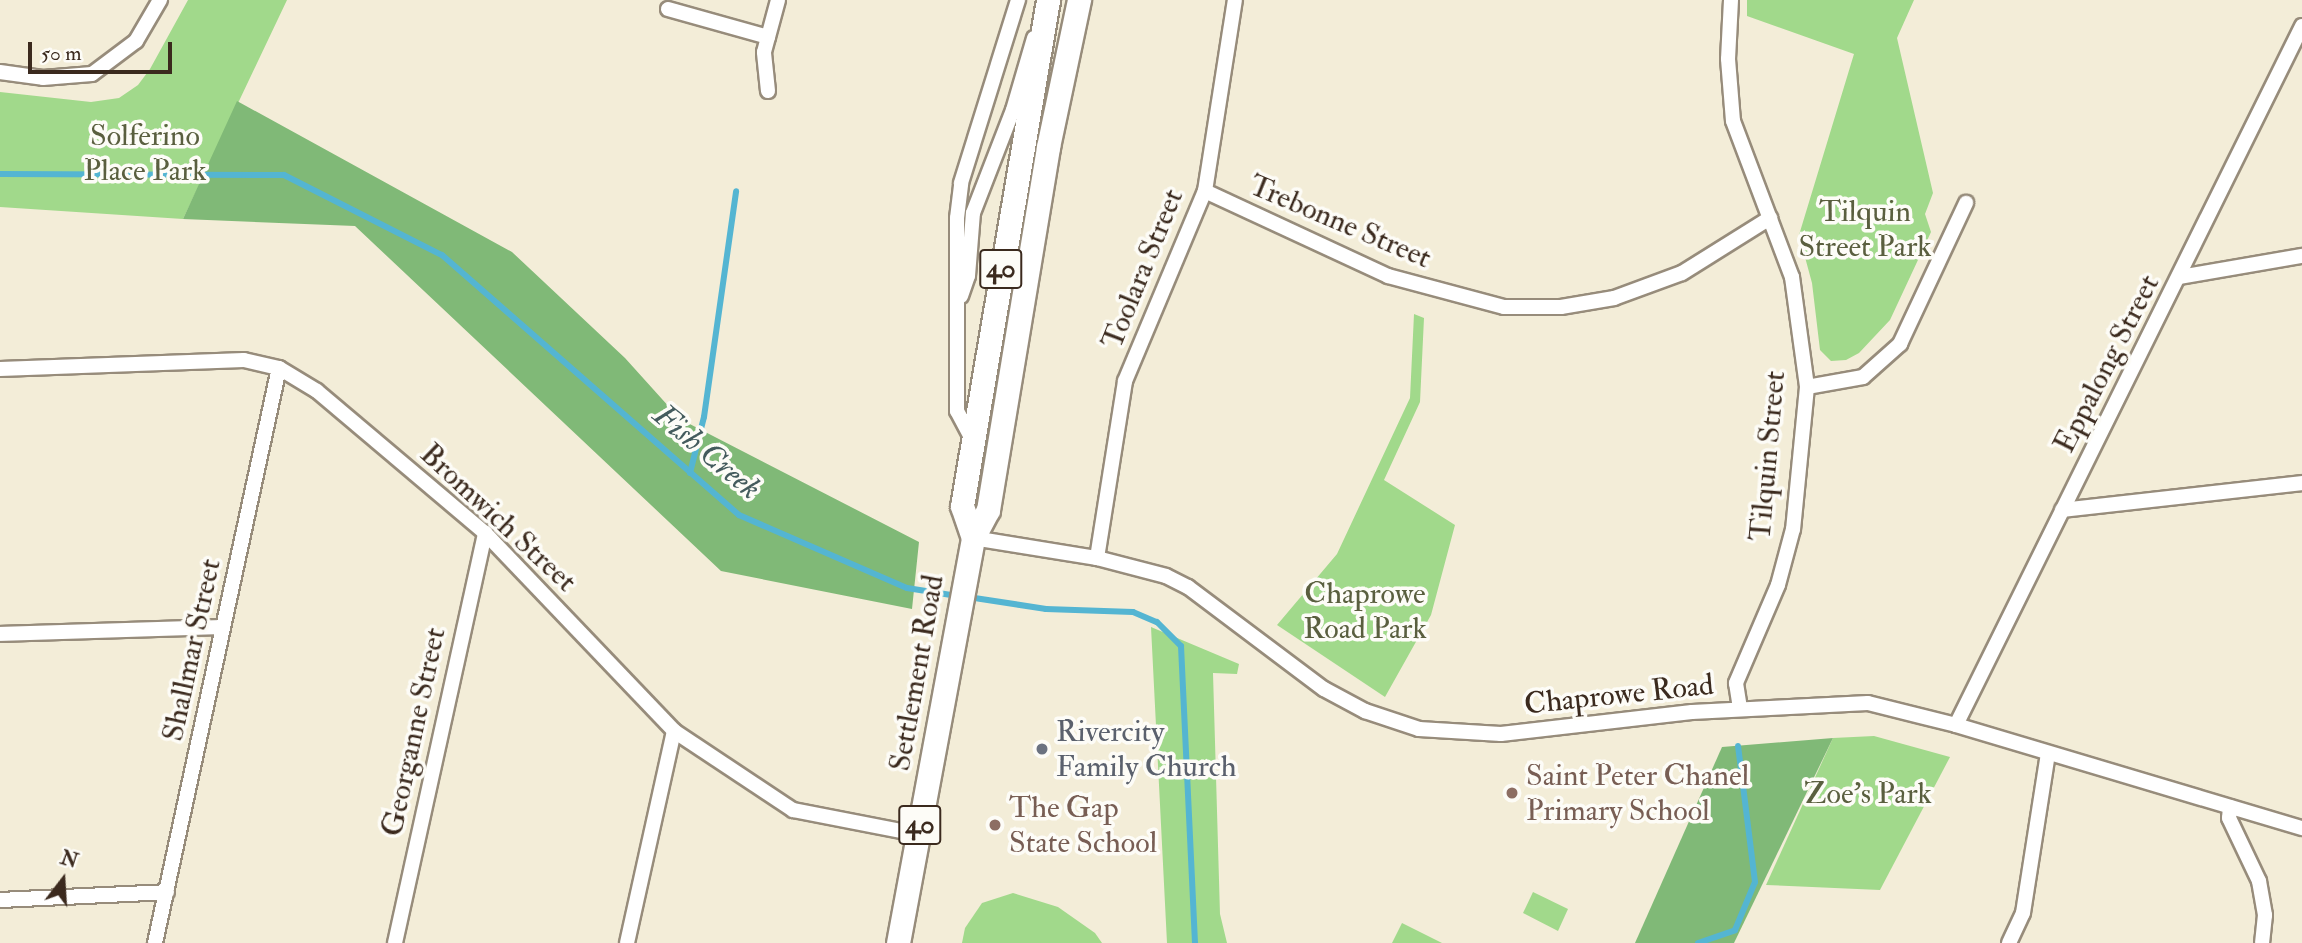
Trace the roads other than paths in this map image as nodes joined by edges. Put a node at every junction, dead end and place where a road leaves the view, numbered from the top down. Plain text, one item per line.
1 (160, 0) edge
2 (778, 0) edge
3 (1018, 0) edge
4 (1079, 0) edge
5 (1234, 0) edge
6 (1731, 0) edge
7 (1047, 3) edge
8 (668, 9) dead end
9 (2302, 26) edge
10 (768, 37) junction
11 (0, 72) edge
12 (768, 91) dead end
13 (1205, 191) junction
14 (1966, 203) dead end
15 (1770, 218) junction
16 (2302, 256) edge
17 (1028, 267) junction
18 (2180, 277) junction
19 (958, 307) junction
20 (279, 368) junction
21 (0, 369) edge
22 (1807, 387) junction
23 (973, 441) junction
24 (2302, 484) edge
25 (2062, 510) junction
26 (485, 533) junction
27 (973, 538) junction
28 (1097, 558) junction
29 (223, 628) junction
30 (0, 634) edge
31 (1740, 709) junction
32 (1956, 725) junction
33 (674, 731) junction
34 (2048, 754) junction
35 (2230, 807) junction
36 (2302, 828) edge
37 (917, 834) junction
38 (167, 892) junction
39 (0, 900) edge
40 (155, 943) edge
41 (395, 943) edge
42 (627, 943) edge
43 (898, 943) edge
44 (2009, 943) edge
45 (2262, 943) edge

1 - 11 street
2 - 10 street
3 - 19 street
4 - 17 main road, Settlement Road / 40
5 - 13 street, Toolara Street
6 - 15 street, Tilquin Street
7 - 19 street
7 - 23 main road, Settlement Road / 40
8 - 10 street
9 - 18 street, Eppalong Street
10 - 12 street
13 - 15 street, Trebonne Street
13 - 28 street, Toolara Street
14 - 22 street
15 - 22 street, Tilquin Street
16 - 18 street
17 - 23 main road
17 - 27 main road, Settlement Road / 40
18 - 25 street, Eppalong Street
19 - 23 street
20 - 21 street, Bromwich Street
20 - 26 street, Bromwich Street
20 - 29 street, Shallmar Street
22 - 31 street, Tilquin Street
23 - 27 main road, Settlement Road / 40
24 - 25 street
25 - 32 street, Eppalong Street
26 - 33 street, Bromwich Street
26 - 41 street, Georganne Street
27 - 28 street, Chaprowe Road
27 - 37 main road, Settlement Road / 40
28 - 31 street, Chaprowe Road
29 - 30 street
29 - 38 street, Shallmar Street
31 - 32 street, Chaprowe Road
32 - 34 street, Chaprowe Road
33 - 37 street, Bromwich Street
33 - 42 street
34 - 35 street, Chaprowe Road
34 - 44 street
35 - 36 street, Chaprowe Road
35 - 45 street
37 - 43 main road, Settlement Road / 40
38 - 39 street
38 - 40 street, Shallmar Street

